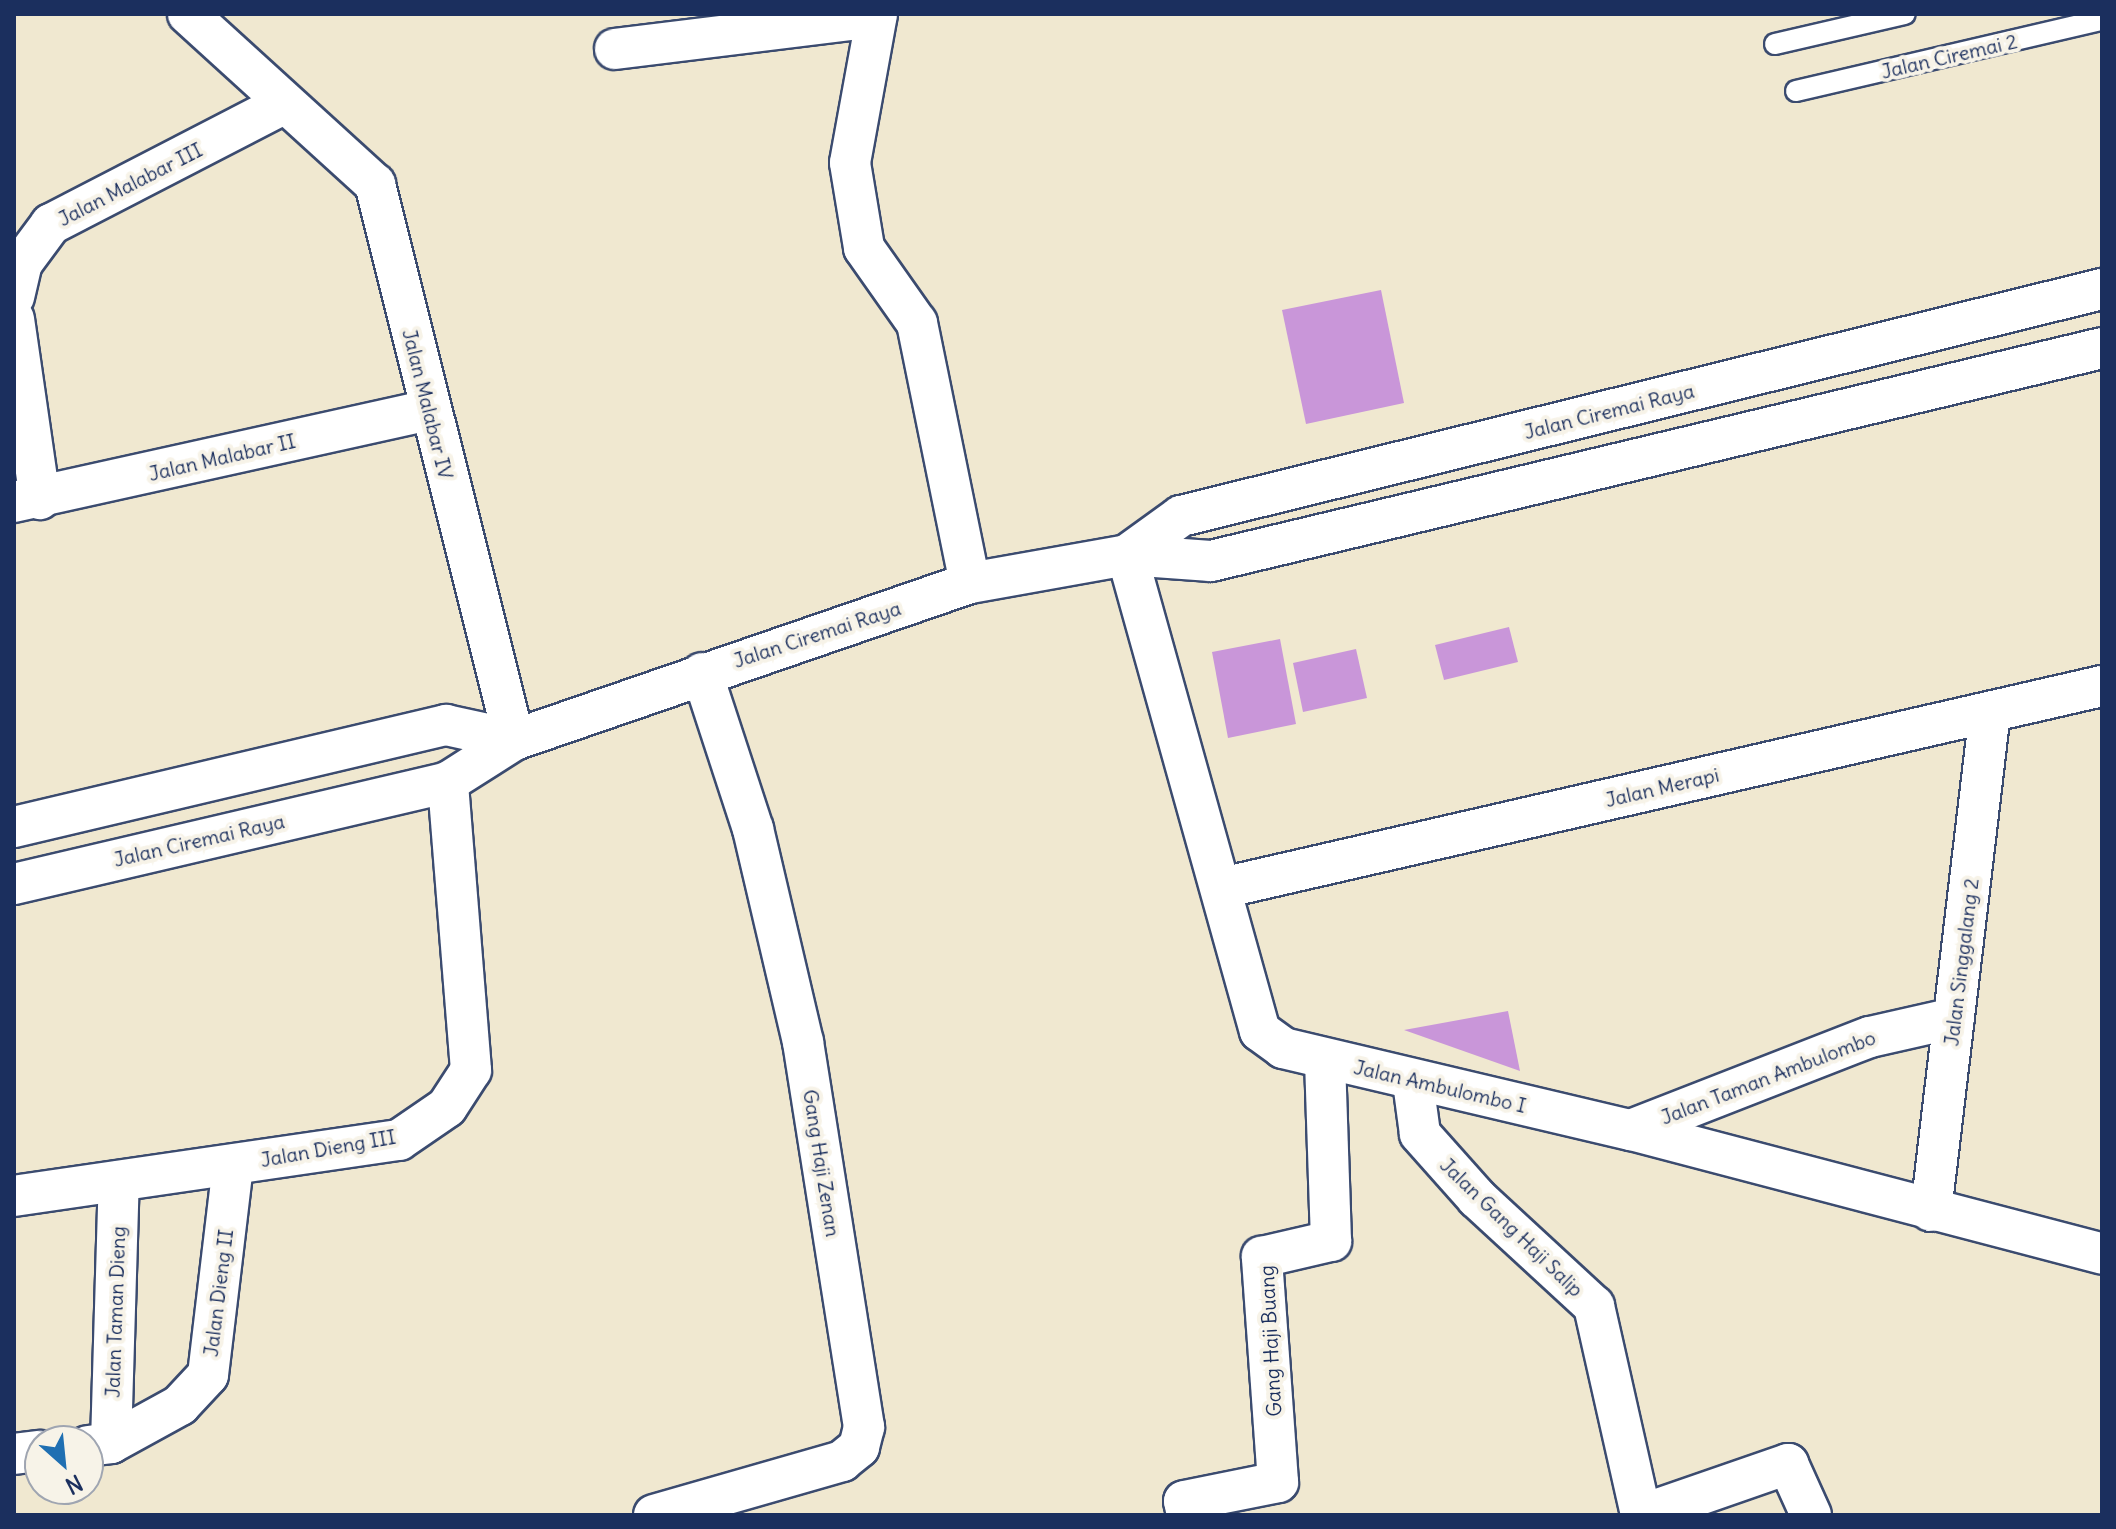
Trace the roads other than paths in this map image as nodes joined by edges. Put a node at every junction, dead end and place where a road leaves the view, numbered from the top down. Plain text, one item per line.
1 (188, 14) edge
2 (1905, 14) edge
3 (877, 16) edge
4 (2102, 20) edge
5 (1775, 44) dead end
6 (615, 49) dead end
7 (1796, 91) dead end
8 (282, 105) junction
9 (2102, 289) edge
10 (14, 297) edge
11 (14, 319) edge
12 (1946, 328) junction
13 (2102, 348) edge
14 (1957, 380) junction
15 (429, 410) junction
16 (27, 500) edge
17 (1127, 555) junction
18 (970, 583) junction
19 (702, 673) junction
20 (2102, 686) edge
21 (1990, 712) junction
22 (514, 740) junction
23 (448, 782) junction
24 (58, 818) junction
25 (14, 827) edge
26 (63, 872) junction
27 (14, 884) edge
28 (1222, 888) junction
29 (1954, 1018) junction
30 (1325, 1059) junction
31 (1413, 1082) junction
32 (1631, 1130) junction
33 (233, 1164) junction
34 (119, 1181) junction
35 (14, 1196) edge
36 (1931, 1211) junction
37 (2102, 1254) edge
38 (101, 1425) edge
39 (104, 1443) edge
40 (1185, 1508) edge
41 (654, 1515) edge
42 (1641, 1515) edge
43 (1811, 1515) edge

1 - 8 street, Jalan Malabar IV
2 - 5 lane
3 - 6 street
3 - 18 street
4 - 7 lane, Jalan Ciremai 2
8 - 10 street, Jalan Malabar III
8 - 15 street, Jalan Malabar IV
9 - 12 street, Jalan Ciremai Raya
11 - 16 street
12 - 14 street
12 - 17 street, Jalan Ciremai Raya
13 - 14 street, Jalan Ciremai Raya
14 - 17 street, Jalan Ciremai Raya
15 - 16 street, Jalan Malabar II
15 - 22 street, Jalan Malabar IV
17 - 18 street, Jalan Ciremai Raya
17 - 28 street, Jalan Ambulombo I
18 - 19 street, Jalan Ciremai Raya
19 - 22 street, Jalan Ciremai Raya
19 - 41 street, Gang Haji Zenan
20 - 21 street, Jalan Merapi
21 - 28 street, Jalan Merapi
21 - 29 street, Jalan Singgalang 2
22 - 23 street, Jalan Ciremai Raya
22 - 24 street
23 - 26 street, Jalan Ciremai Raya
23 - 33 street, Jalan Dieng III
24 - 25 street
24 - 26 street
26 - 27 street, Jalan Ciremai Raya
28 - 30 street, Jalan Ambulombo I
29 - 32 street, Jalan Taman Ambulombo
29 - 36 street, Jalan Singgalang 2
30 - 31 street, Jalan Ambulombo I
30 - 40 street, Gang Haji Buang
31 - 32 street, Jalan Ambulombo I
31 - 42 street, Jalan Gang Haji Salip
32 - 36 street, Jalan Ambulombo I
33 - 34 street, Jalan Dieng III
33 - 39 street, Jalan Dieng II
34 - 35 street, Jalan Dieng III
34 - 38 street, Jalan Taman Dieng
36 - 37 street, Jalan Ambulombo I
42 - 43 street

